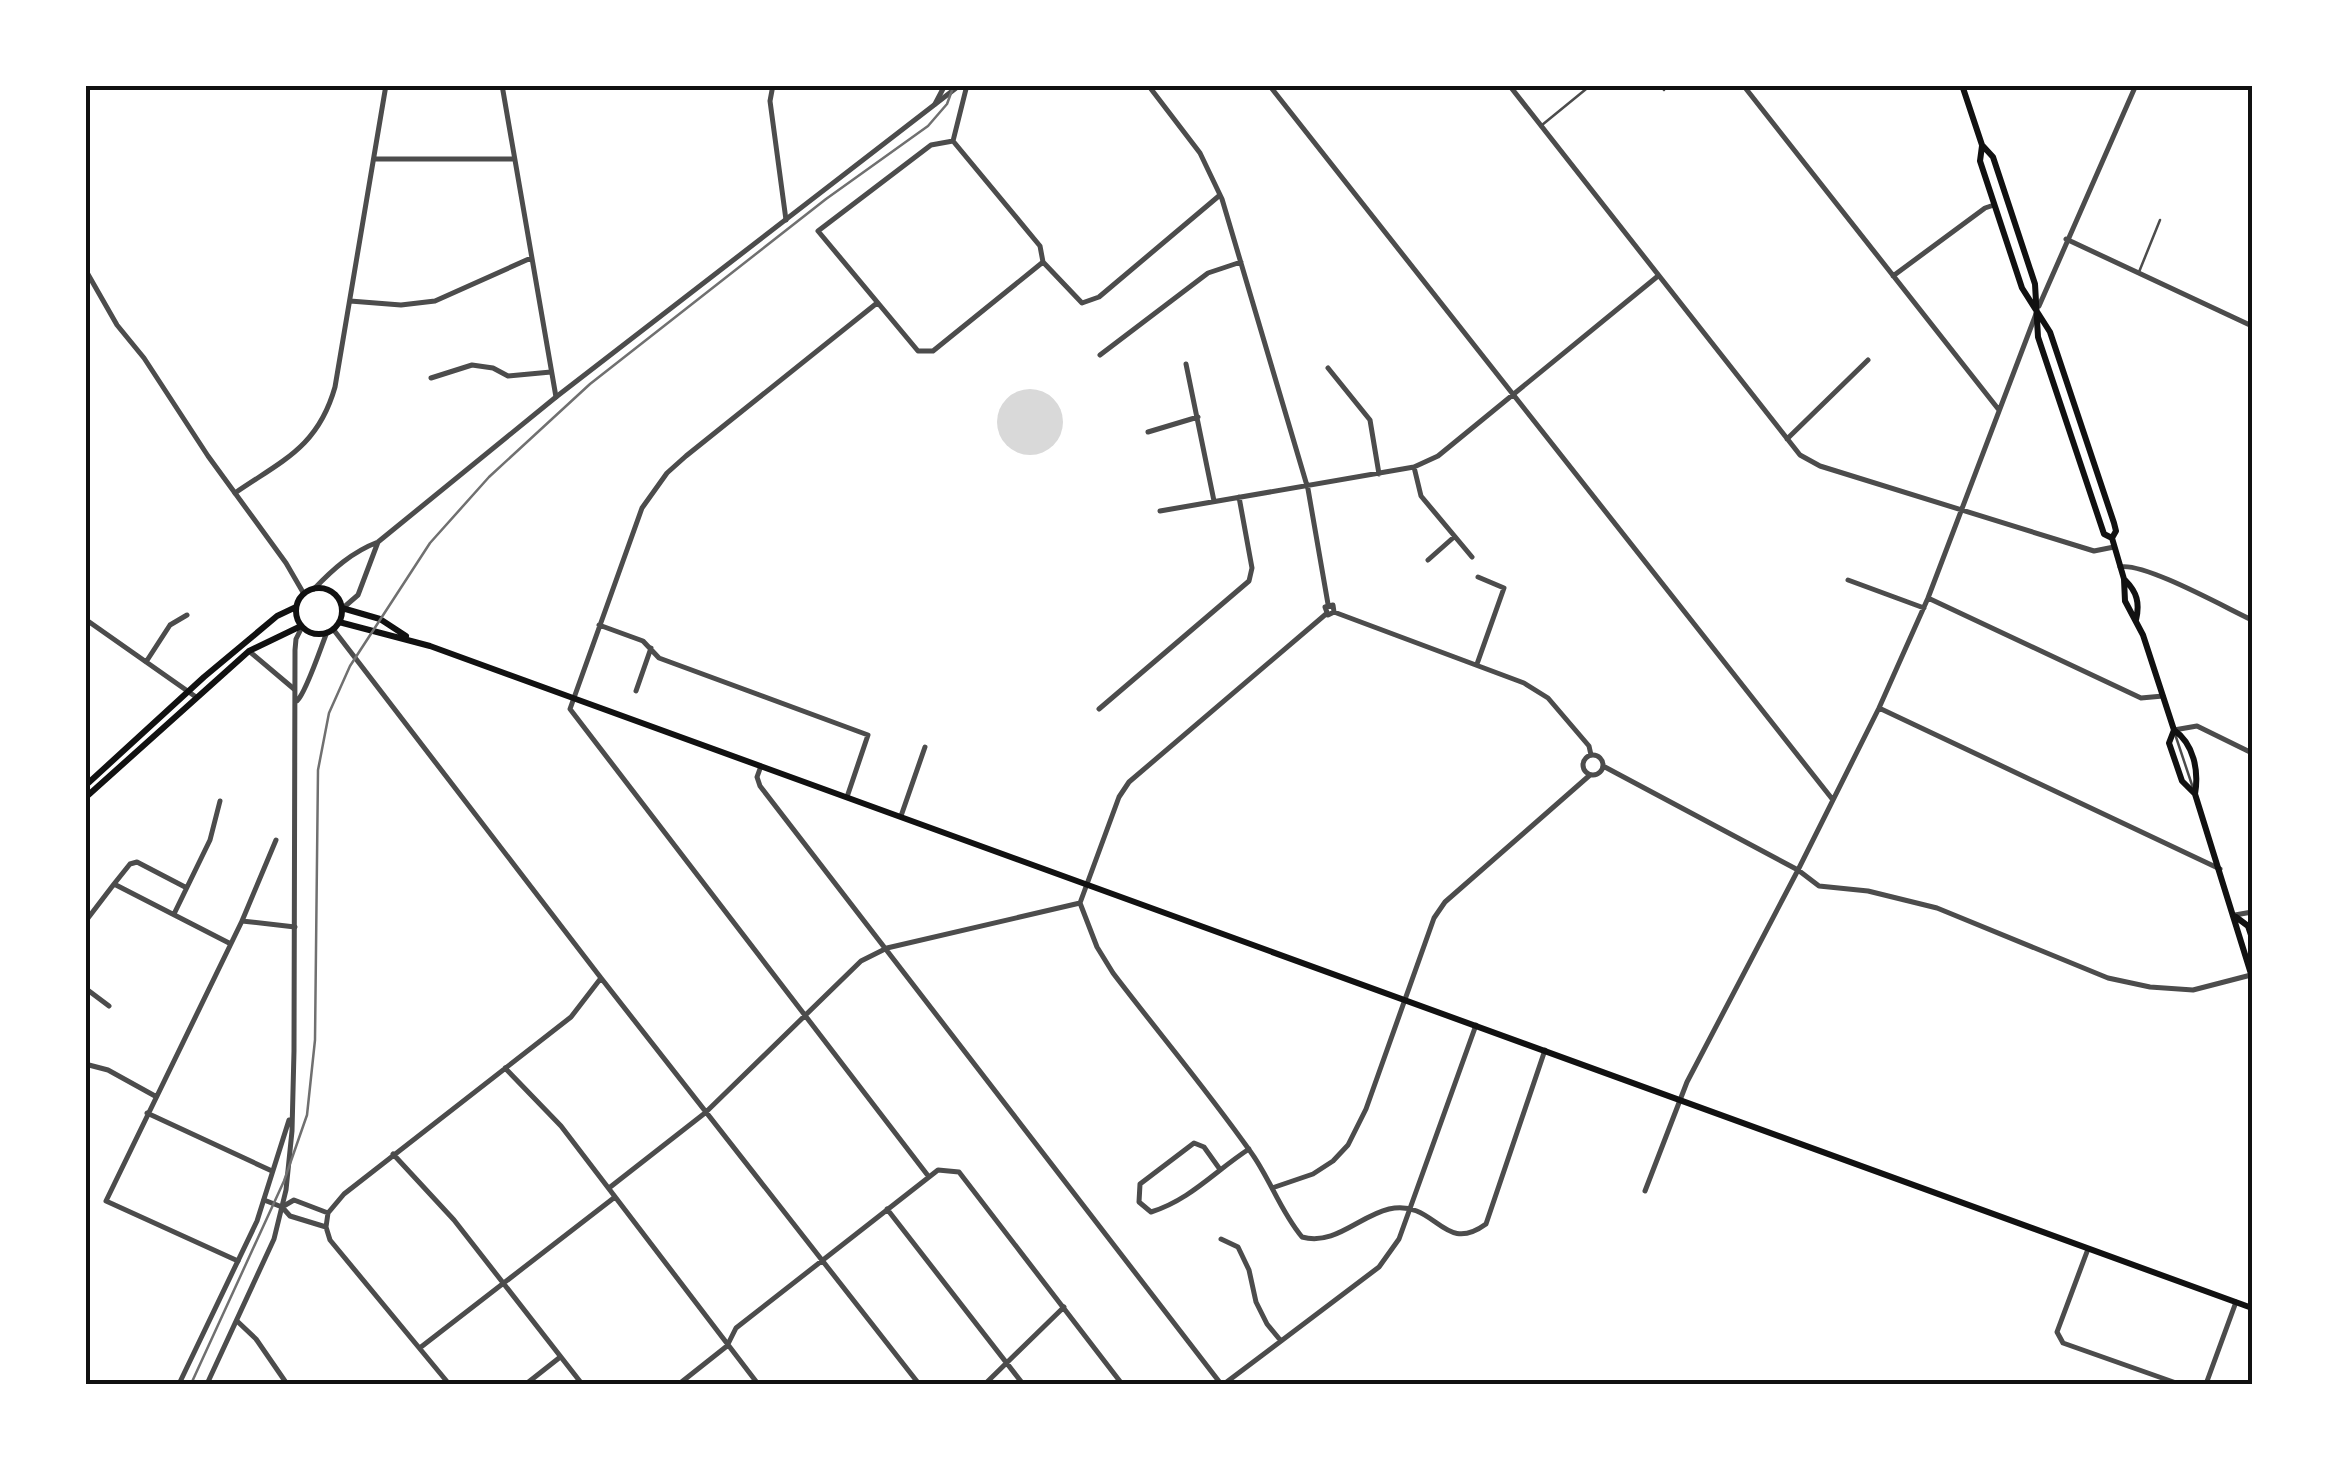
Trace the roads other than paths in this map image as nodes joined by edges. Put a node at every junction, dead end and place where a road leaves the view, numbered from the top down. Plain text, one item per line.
1 (386, 85) edge
2 (502, 85) edge
3 (774, 85) edge
4 (945, 85) edge
5 (964, 85) edge
6 (1148, 85) edge
7 (1269, 85) edge
8 (1509, 85) edge
9 (1591, 85) edge
10 (1660, 85) edge
11 (1744, 85) edge
12 (1962, 85) edge
13 (2136, 85) edge
14 (1664, 90) dead end
15 (934, 105) junction
16 (1541, 126) junction
17 (953, 141) junction
18 (1982, 145) junction
19 (374, 159) junction
20 (514, 159) junction
21 (1220, 195) junction
22 (1994, 205) junction
23 (786, 220) junction
24 (2160, 220) dead end
25 (2066, 239) junction
26 (531, 258) junction
27 (1042, 262) junction
28 (1241, 262) junction
29 (85, 269) edge
30 (2138, 273) junction
31 (1658, 276) junction
32 (1893, 276) junction
33 (350, 301) junction
34 (877, 304) junction
35 (2036, 312) junction
36 (2252, 326) edge
37 (1100, 355) dead end
38 (1868, 360) dead end
39 (1186, 364) dead end
40 (1328, 368) dead end
41 (551, 372) junction
42 (431, 378) dead end
43 (1513, 394) junction
44 (556, 397) junction
45 (1999, 410) junction
46 (1198, 416) junction
47 (1148, 432) dead end
48 (1787, 438) junction
49 (1414, 467) junction
50 (1379, 474) junction
51 (1306, 485) junction
52 (235, 493) junction
53 (1239, 497) junction
54 (1214, 501) junction
55 (1160, 511) dead end
56 (1960, 512) junction
57 (1454, 537) junction
58 (378, 542) junction
59 (2113, 543) junction
60 (1472, 557) dead end
61 (1428, 560) dead end
62 (2120, 567) junction
63 (1478, 577) dead end
64 (1848, 580) dead end
65 (314, 589) junction
66 (304, 594) junction
67 (1928, 598) junction
68 (1328, 604) junction
69 (296, 607) junction
70 (342, 608) junction
71 (1924, 608) junction
72 (1334, 612) junction
73 (1326, 614) junction
74 (187, 615) dead end
75 (85, 619) edge
76 (2252, 620) edge
77 (600, 622) junction
78 (302, 626) junction
79 (333, 628) junction
80 (406, 637) junction
81 (651, 648) junction
82 (249, 652) junction
83 (146, 662) junction
84 (1477, 664) junction
85 (294, 689) junction
86 (188, 691) junction
87 (636, 691) dead end
88 (2163, 696) junction
89 (196, 697) junction
90 (573, 698) junction
91 (298, 700) junction
92 (1879, 708) junction
93 (1099, 709) dead end
94 (2174, 730) junction
95 (925, 746) dead end
96 (2252, 752) edge
97 (1591, 754) junction
98 (761, 766) junction
99 (1603, 766) junction
100 (1590, 775) junction
101 (85, 786) edge
102 (2195, 794) junction
103 (847, 797) junction
104 (85, 798) edge
105 (1833, 800) junction
106 (220, 802) dead end
107 (900, 816) junction
108 (276, 840) dead end
109 (2220, 869) junction
110 (1798, 870) junction
111 (114, 884) junction
112 (1087, 884) junction
113 (186, 887) junction
114 (1080, 903) junction
115 (2252, 912) edge
116 (174, 914) junction
117 (2235, 916) junction
118 (242, 921) junction
119 (85, 922) edge
120 (295, 927) junction
121 (2252, 938) edge
122 (230, 943) junction
123 (886, 948) junction
124 (2252, 976) edge
125 (601, 978) junction
126 (85, 988) edge
127 (1404, 999) junction
128 (109, 1006) dead end
129 (805, 1016) junction
130 (1476, 1025) junction
131 (1545, 1050) junction
132 (85, 1064) edge
133 (505, 1068) junction
134 (155, 1096) junction
135 (1680, 1099) junction
136 (705, 1113) junction
137 (148, 1114) junction
138 (290, 1117) junction
139 (1249, 1149) junction
140 (393, 1154) junction
141 (1219, 1168) junction
142 (272, 1172) junction
143 (929, 1177) junction
144 (608, 1188) junction
145 (1272, 1188) junction
146 (1645, 1191) dead end
147 (615, 1197) junction
148 (264, 1200) junction
149 (282, 1206) junction
150 (887, 1209) junction
151 (1411, 1211) junction
152 (328, 1214) junction
153 (326, 1227) junction
154 (1221, 1239) dead end
155 (2088, 1248) junction
156 (823, 1258) junction
157 (238, 1262) junction
158 (504, 1282) junction
159 (2236, 1302) junction
160 (1064, 1308) junction
161 (2252, 1308) edge
162 (237, 1321) junction
163 (1281, 1341) junction
164 (728, 1346) junction
165 (421, 1347) junction
166 (560, 1357) junction
167 (1006, 1363) junction
168 (179, 1384) edge
169 (207, 1384) edge
170 (288, 1384) edge
171 (449, 1384) edge
172 (526, 1384) edge
173 (582, 1384) edge
174 (679, 1384) edge
175 (758, 1384) edge
176 (919, 1384) edge
177 (985, 1384) edge
178 (1023, 1384) edge
179 (1122, 1384) edge
180 (1222, 1384) edge
181 (2180, 1384) edge
182 (2206, 1384) edge

1 - 19 street
2 - 20 street
3 - 23 street
4 - 15 street
5 - 15 street
5 - 17 street
6 - 21 street
7 - 43 street
8 - 16 street
9 - 16 lane
10 - 14 lane
11 - 32 street
12 - 18 main road
13 - 25 street
15 - 23 street
16 - 31 street
17 - 27 street
17 - 34 street
18 - 22 main road
18 - 35 main road
19 - 20 street
19 - 33 street
20 - 26 street
21 - 27 street
21 - 28 street
22 - 32 street
22 - 35 main road
23 - 44 street
24 - 30 lane
25 - 30 street
25 - 35 street
26 - 33 street
26 - 41 street
27 - 34 street
28 - 37 street
28 - 51 street
29 - 52 street
30 - 36 street
31 - 43 street
31 - 48 street
32 - 45 street
33 - 52 street
34 - 77 street
35 - 45 street
35 - 59 main road
35 - 59 main road
38 - 48 street
39 - 46 street
40 - 50 street
41 - 42 street
41 - 44 street
43 - 49 street
43 - 105 street
44 - 58 street
45 - 56 street
46 - 47 street
46 - 54 street
48 - 56 street
49 - 50 street
49 - 57 street
50 - 51 street
51 - 53 street
51 - 68 street
52 - 66 street
53 - 54 street
53 - 93 street
54 - 55 street
56 - 59 street
56 - 67 street
57 - 60 street
57 - 61 street
58 - 65 street
58 - 70 street
59 - 62 main road
62 - 76 street
62 - 88 main road
63 - 84 street
64 - 71 street
65 - 66 main road
65 - 70 main road
66 - 69 main road
67 - 71 street
67 - 88 street
68 - 72 street
68 - 73 street
69 - 78 main road
69 - 86 main road
70 - 79 main road
70 - 80 main road
71 - 92 street
72 - 73 street
72 - 84 street
73 - 112 street
74 - 83 street
75 - 83 street
77 - 81 street
77 - 90 street
78 - 79 main road
78 - 82 main road
78 - 85 street
79 - 80 main road
79 - 91 street
79 - 125 street
80 - 90 main road
81 - 87 street
81 - 103 street
82 - 85 street
82 - 89 main road
83 - 86 street
84 - 97 street
85 - 91 street
86 - 89 street
86 - 101 main road
88 - 94 main road
89 - 104 main road
90 - 98 main road
90 - 129 street
91 - 120 street
92 - 105 street
92 - 109 street
94 - 96 street
94 - 102 main road
94 - 102 main road
95 - 107 street
97 - 99 street
97 - 100 street
98 - 103 main road
98 - 123 street
99 - 100 street
99 - 110 street
100 - 127 street
102 - 109 main road
103 - 107 main road
105 - 110 street
106 - 113 street
107 - 112 main road
108 - 118 street
109 - 117 main road
110 - 124 street
110 - 135 street
111 - 113 street
111 - 116 street
111 - 119 street
112 - 114 street
112 - 127 main road
113 - 116 street
114 - 123 street
114 - 139 street
115 - 117 street
116 - 122 street
117 - 121 main road
117 - 124 main road
118 - 120 street
118 - 122 street
120 - 138 street
122 - 134 street
123 - 129 street
123 - 180 street
125 - 133 street
125 - 136 street
126 - 128 street
127 - 130 main road
127 - 145 street
129 - 136 street
129 - 143 street
130 - 131 main road
130 - 151 street
131 - 135 main road
131 - 151 street
132 - 134 street
133 - 140 street
133 - 144 street
134 - 137 street
135 - 146 street
135 - 155 main road
136 - 144 street
136 - 156 street
137 - 142 street
137 - 157 street
138 - 142 street
138 - 149 street
139 - 141 street
139 - 145 street
140 - 152 street
140 - 158 street
141 - 141 street
142 - 148 street
143 - 150 street
143 - 160 street
144 - 147 street
145 - 151 street
147 - 158 street
147 - 164 street
148 - 149 street
148 - 157 street
149 - 152 street
149 - 153 street
149 - 162 street
150 - 156 street
150 - 167 street
151 - 163 street
152 - 153 street
153 - 165 street
154 - 163 street
155 - 159 main road
155 - 181 street
156 - 164 street
156 - 176 street
157 - 168 street
158 - 165 street
158 - 166 street
159 - 161 main road
159 - 182 street
160 - 167 street
160 - 179 street
162 - 169 street
162 - 170 street
163 - 180 street
164 - 174 street
164 - 175 street
165 - 171 street
166 - 172 street
166 - 173 street
167 - 177 street
167 - 178 street

